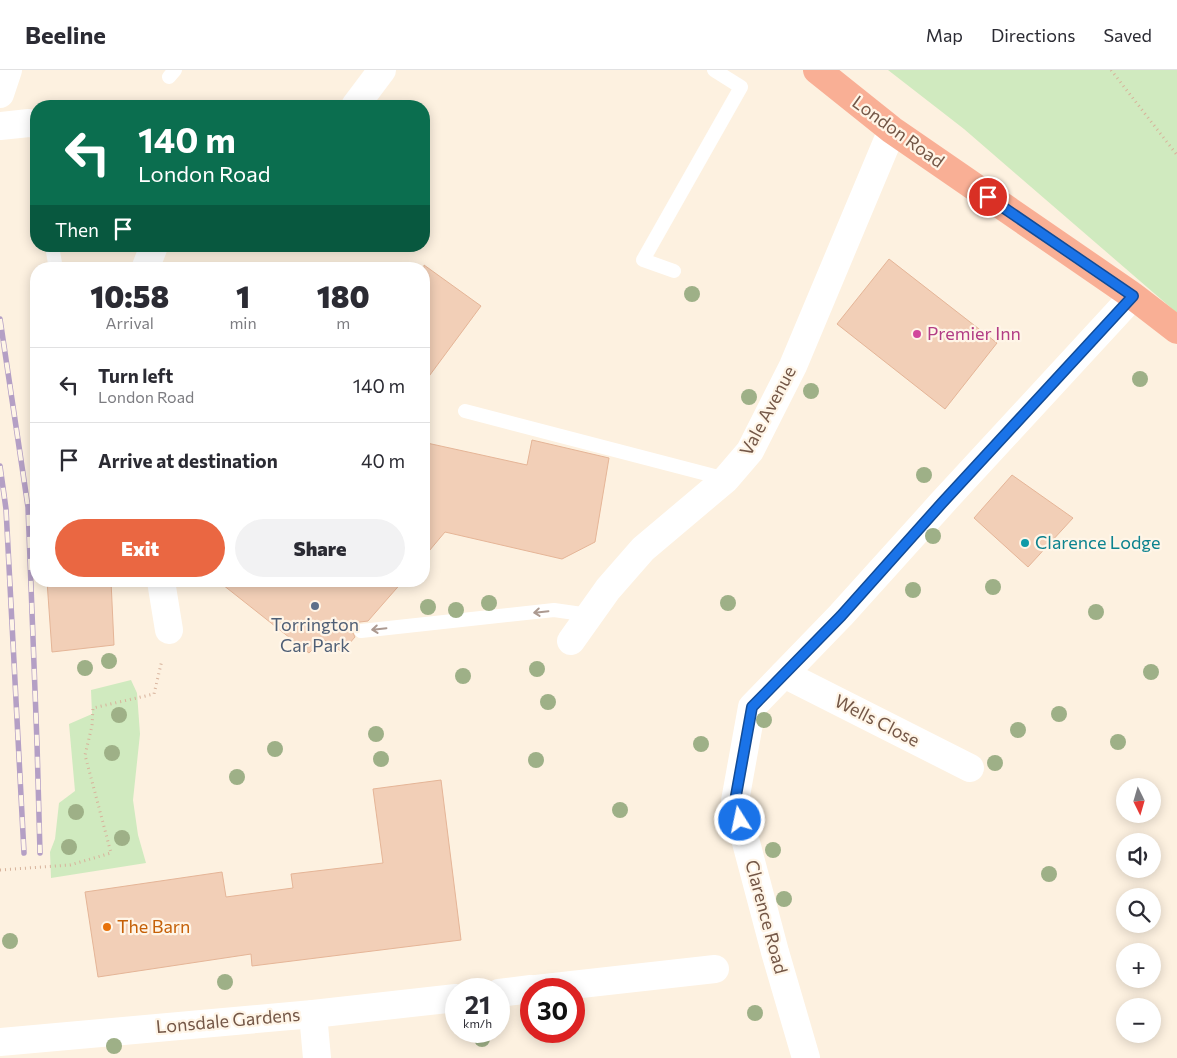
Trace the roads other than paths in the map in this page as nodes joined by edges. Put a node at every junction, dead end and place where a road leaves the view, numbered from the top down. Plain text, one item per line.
1 (8, 70) edge
2 (382, 70) edge
3 (714, 70) edge
4 (816, 70) edge
5 (0, 94) edge
6 (360, 100) edge
7 (1, 120) edge
8 (30, 123) edge
9 (892, 130) junction
10 (674, 271) dead end
11 (1133, 296) junction
12 (1177, 330) edge
13 (465, 411) dead end
14 (726, 479) junction
15 (162, 587) edge
16 (589, 615) junction
17 (169, 630) road end
18 (361, 631) dead end
19 (571, 641) dead end
20 (784, 674) junction
21 (970, 768) dead end
22 (716, 969) dead end
23 (585, 984) edge
24 (445, 999) edge
25 (313, 1014) junction
26 (0, 1042) edge
27 (318, 1058) edge
28 (806, 1058) edge

1 - 5 street
2 - 6 street
3 - 10 lane
4 - 9 highway, London Road
7 - 8 street
9 - 11 highway, London Road
9 - 14 street, Vale Avenue
11 - 12 highway, London Road
11 - 20 street, Clarence Road
13 - 14 lane
14 - 16 street, Vale Avenue
15 - 17 street
16 -> 18 lane
16 - 19 street, Vale Avenue
20 - 21 street, Wells Close
20 - 28 street, Clarence Road
22 - 23 street
24 - 25 street, Lonsdale Gardens
25 - 26 street, Lonsdale Gardens
25 - 27 street

